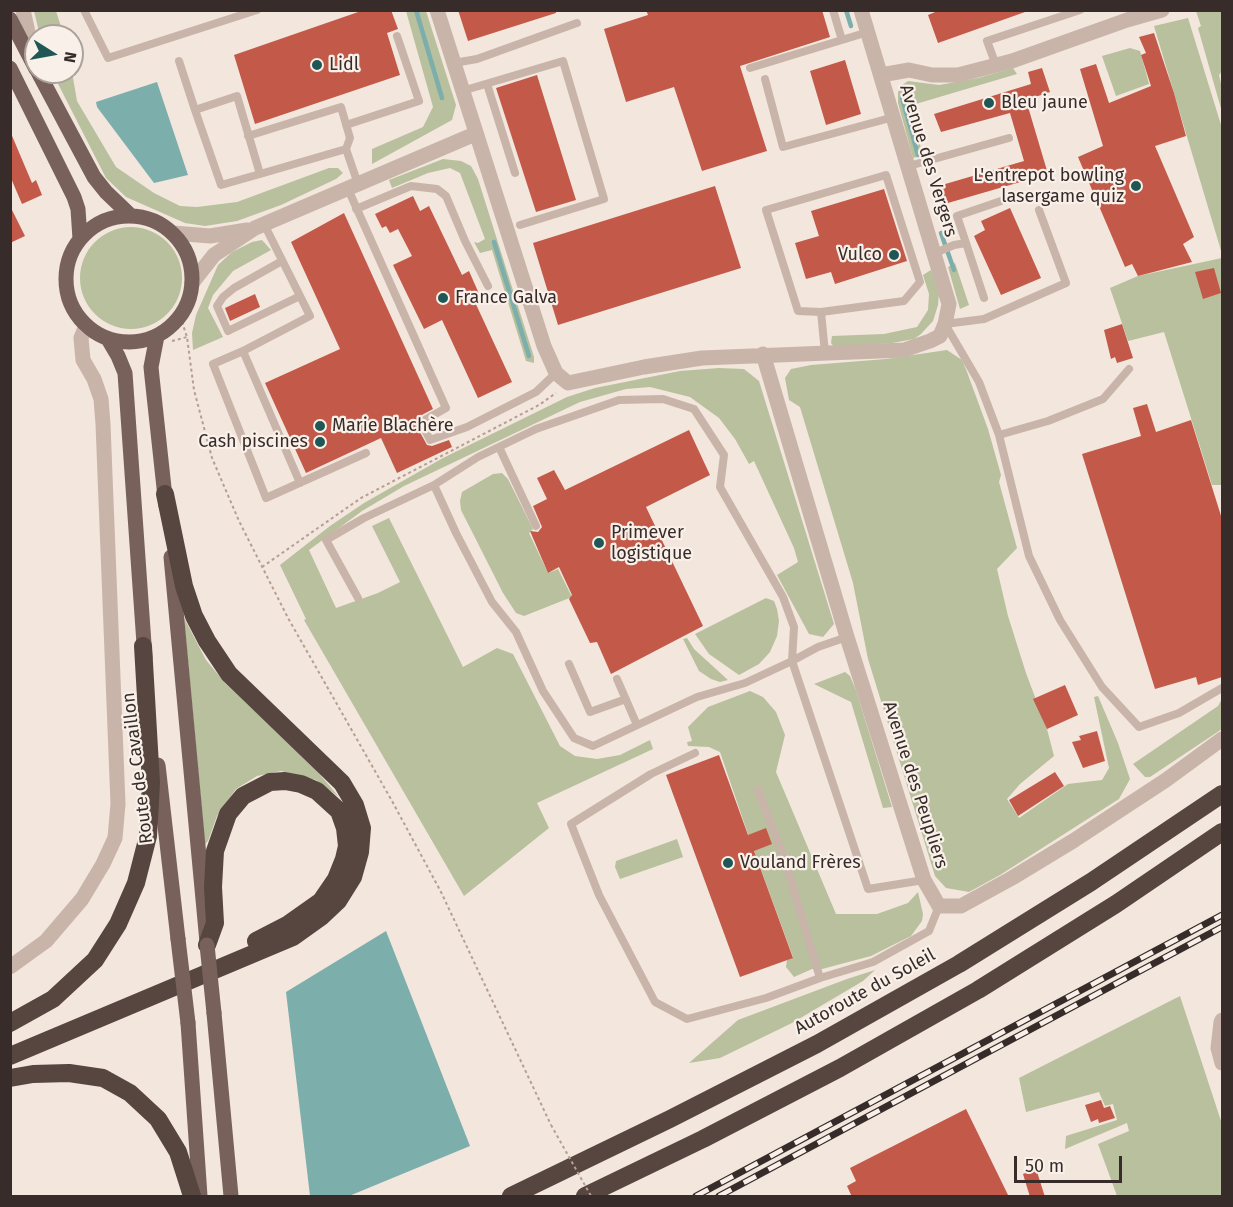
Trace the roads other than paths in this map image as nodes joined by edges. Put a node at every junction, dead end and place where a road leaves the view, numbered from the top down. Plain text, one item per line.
1 (84, 10) edge
2 (257, 10) edge
3 (437, 10) edge
4 (833, 10) edge
5 (861, 10) edge
6 (1080, 10) edge
7 (1162, 10) edge
8 (1126, 15) edge
9 (10, 19) edge
10 (577, 23) dead end
11 (868, 32) junction
12 (397, 36) dead end
13 (842, 40) junction
14 (24, 45) edge
15 (179, 61) dead end
16 (454, 63) junction
17 (996, 65) junction
18 (10, 68) edge
19 (750, 68) dead end
20 (881, 75) junction
21 (765, 79) dead end
22 (44, 84) edge
23 (487, 84) junction
24 (462, 92) junction
25 (195, 110) junction
26 (894, 117) junction
27 (346, 125) junction
28 (475, 134) junction
29 (248, 136) junction
30 (1009, 138) dead end
31 (346, 149) junction
32 (909, 166) junction
33 (515, 173) dead end
34 (260, 174) junction
35 (353, 186) junction
36 (1001, 201) dead end
37 (356, 209) junction
38 (1039, 210) dead end
39 (130, 215) junction
40 (520, 225) dead end
41 (260, 226) junction
42 (173, 233) junction
43 (80, 239) junction
44 (966, 243) junction
45 (935, 253) junction
46 (282, 261) junction
47 (192, 283) junction
48 (488, 286) dead end
49 (300, 296) junction
50 (984, 298) dead end
51 (821, 312) junction
52 (945, 324) junction
53 (86, 326) junction
54 (157, 336) junction
55 (108, 339) junction
56 (243, 351) junction
57 (825, 353) junction
58 (762, 354) junction
59 (1129, 369) dead end
60 (562, 378) junction
61 (999, 435) junction
62 (498, 447) junction
63 (366, 453) dead end
64 (300, 483) junction
65 (434, 485) junction
66 (165, 494) junction
67 (536, 526) dead end
68 (358, 598) dead end
69 (847, 637) junction
70 (143, 646) junction
71 (792, 661) junction
72 (569, 664) dead end
73 (616, 679) dead end
74 (1222, 688) edge
75 (626, 699) junction
76 (637, 725) junction
77 (1222, 739) edge
78 (695, 753) dead end
79 (758, 790) dead end
80 (1222, 794) edge
81 (1222, 832) edge
82 (924, 880) junction
83 (939, 906) junction
84 (210, 932) junction
85 (10, 967) edge
86 (820, 978) junction
87 (1222, 1020) edge
88 (10, 1023) edge
89 (10, 1044) edge
90 (10, 1056) edge
91 (1222, 1063) edge
92 (10, 1078) edge
93 (192, 1197) edge
94 (200, 1197) edge
95 (231, 1197) edge
96 (511, 1197) edge
97 (585, 1197) edge

1 - 2 lane
3 - 16 street
4 - 13 lane
5 - 11 street, Avenue des Vergers
6 - 17 lane
7 - 8 street
8 - 17 street
9 - 14 main road
10 - 16 lane
11 - 13 lane
11 - 20 street, Avenue des Vergers
12 - 27 lane
13 - 19 lane
15 - 25 lane
16 - 24 street
17 - 20 street
18 - 43 main road
20 - 26 street, Avenue des Vergers
21 - 26 lane
22 - 39 main road
23 - 24 lane
23 - 33 lane
23 - 40 lane
24 - 28 street
25 - 29 lane
25 - 34 lane
26 - 32 street, Avenue des Vergers
27 - 29 lane
27 - 31 lane
28 - 35 street
28 - 60 street
29 - 34 lane
30 - 32 lane
31 - 34 lane
31 - 35 lane
32 - 45 street, Avenue des Vergers
35 - 37 lane
35 - 41 street
36 - 44 lane
37 - 48 lane
37 - 60 lane
38 - 52 lane
39 - 42 main road
39 - 43 main road
41 - 42 street
41 - 46 lane
41 - 47 street
42 - 47 main road
43 - 53 main road
44 - 45 lane
44 - 50 lane
45 - 52 street, Avenue des Vergers
46 - 49 lane
46 - 49 lane
47 - 54 main road
49 - 56 lane
51 - 51 lane
51 - 57 lane
52 - 57 street
52 - 61 lane
53 - 55 main road
53 - 85 street
54 - 55 main road
54 - 66 main road
55 - 70 main road, Route de Cavaillon
56 - 64 lane
56 - 64 lane
57 - 58 street
58 - 60 street
58 - 69 street, Avenue des Peupliers
59 - 61 lane
61 - 74 lane
62 - 65 lane
62 - 67 lane
62 - 71 lane
63 - 64 lane
65 - 68 lane
65 - 76 lane
66 - 84 main road
66 - 90 highway
69 - 71 lane
69 - 82 street, Avenue des Peupliers
70 - 88 highway
70 - 94 main road, Route de Cavaillon, bridge
71 - 76 lane
71 - 82 lane
72 - 75 lane
73 - 75 lane
75 - 76 lane
77 - 83 street
78 - 86 lane
79 - 86 lane
80 - 96 highway, Autoroute du Soleil
81 - 97 highway
82 - 83 street, Avenue des Peupliers
83 - 86 lane
84 - 89 highway
84 - 95 main road, bridge
87 - 91 street
92 - 93 highway

